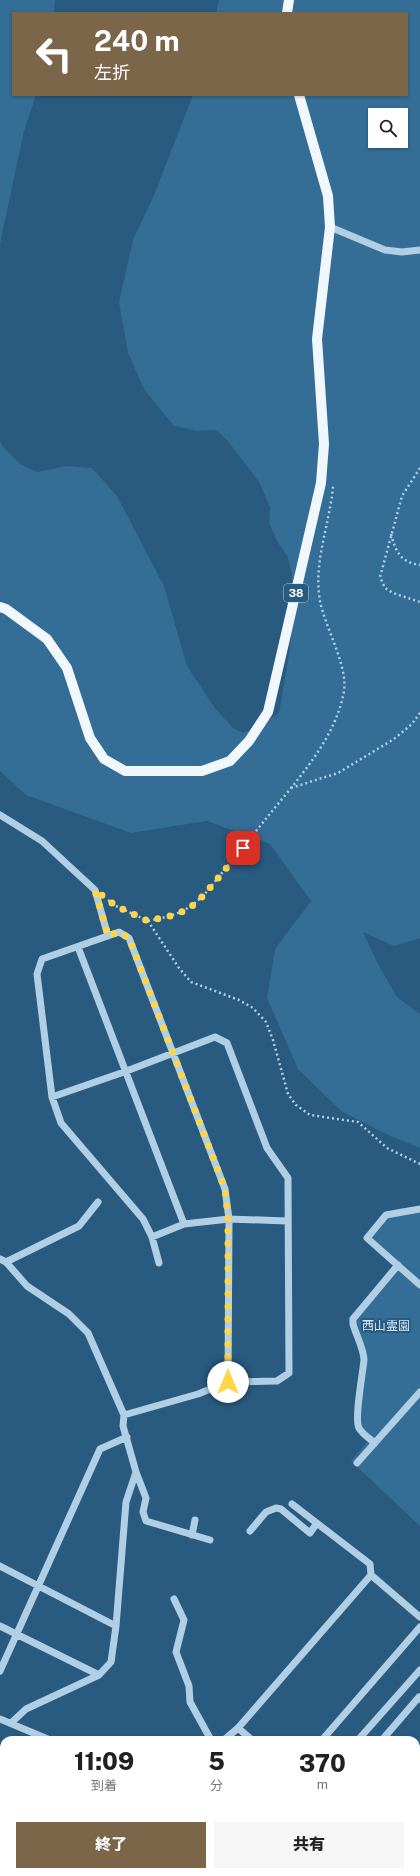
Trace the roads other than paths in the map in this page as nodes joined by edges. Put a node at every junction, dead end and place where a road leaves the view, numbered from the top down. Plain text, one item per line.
1 (288, 0) edge
2 (287, 12) edge
3 (299, 96) edge
4 (330, 227) junction
5 (420, 250) edge
6 (0, 607) edge
7 (0, 815) edge
8 (108, 936) junction
9 (78, 947) junction
10 (174, 1053) junction
11 (124, 1072) junction
12 (52, 1097) junction
13 (98, 1202) dead end
14 (420, 1209) edge
15 (228, 1219) junction
16 (287, 1221) junction
17 (184, 1224) junction
18 (152, 1237) junction
19 (3, 1260) edge
20 (159, 1263) dead end
21 (398, 1265) junction
22 (420, 1285) edge
23 (228, 1382) junction
24 (420, 1392) edge
25 (124, 1415) junction
26 (127, 1437) junction
27 (375, 1443) junction
28 (357, 1463) dead end
29 (136, 1472) junction
30 (292, 1504) dead end
31 (195, 1520) dead end
32 (317, 1523) junction
33 (250, 1531) dead end
34 (192, 1535) junction
35 (210, 1540) dead end
36 (0, 1566) edge
37 (371, 1575) junction
38 (37, 1585) junction
39 (174, 1599) dead end
40 (420, 1617) edge
41 (0, 1626) edge
42 (116, 1626) junction
43 (420, 1627) edge
44 (17, 1635) junction
45 (420, 1670) edge
46 (0, 1671) edge
47 (99, 1675) junction
48 (420, 1698) edge
49 (0, 1719) edge
50 (11, 1722) junction
51 (238, 1728) junction
52 (41, 1736) edge
53 (209, 1736) edge
54 (229, 1736) edge
55 (247, 1736) edge
56 (325, 1736) edge
57 (362, 1736) edge
58 (385, 1736) edge

1 - 2 main road
3 - 4 main road, 38
4 - 5 street
4 - 6 main road, 38
7 - 8 street
8 - 9 street
8 - 10 street
9 - 11 street
9 - 12 street
10 - 11 street
10 - 15 street
10 - 16 street
11 - 12 street
11 - 17 street
12 - 18 street
13 - 19 street
14 - 21 street
15 - 16 street
15 - 17 street
15 - 23 street
16 - 23 street
17 - 18 street
18 - 20 street
19 - 25 street
21 - 22 street
21 - 27 street
23 - 25 street
24 - 27 street
25 - 26 street
26 - 29 street
26 - 38 street
27 - 28 street
29 - 34 street
29 - 42 street
30 - 32 street
31 - 34 street
32 - 33 street
32 - 37 street
34 - 35 street
36 - 38 street
37 - 40 street
37 - 51 street
38 - 42 street
38 - 44 street
39 - 53 street
41 - 44 street
42 - 47 street
43 - 56 street
44 - 46 street
44 - 47 street
45 - 57 street
47 - 50 street
48 - 58 street
49 - 50 street
50 - 52 street
51 - 54 street
51 - 55 street

